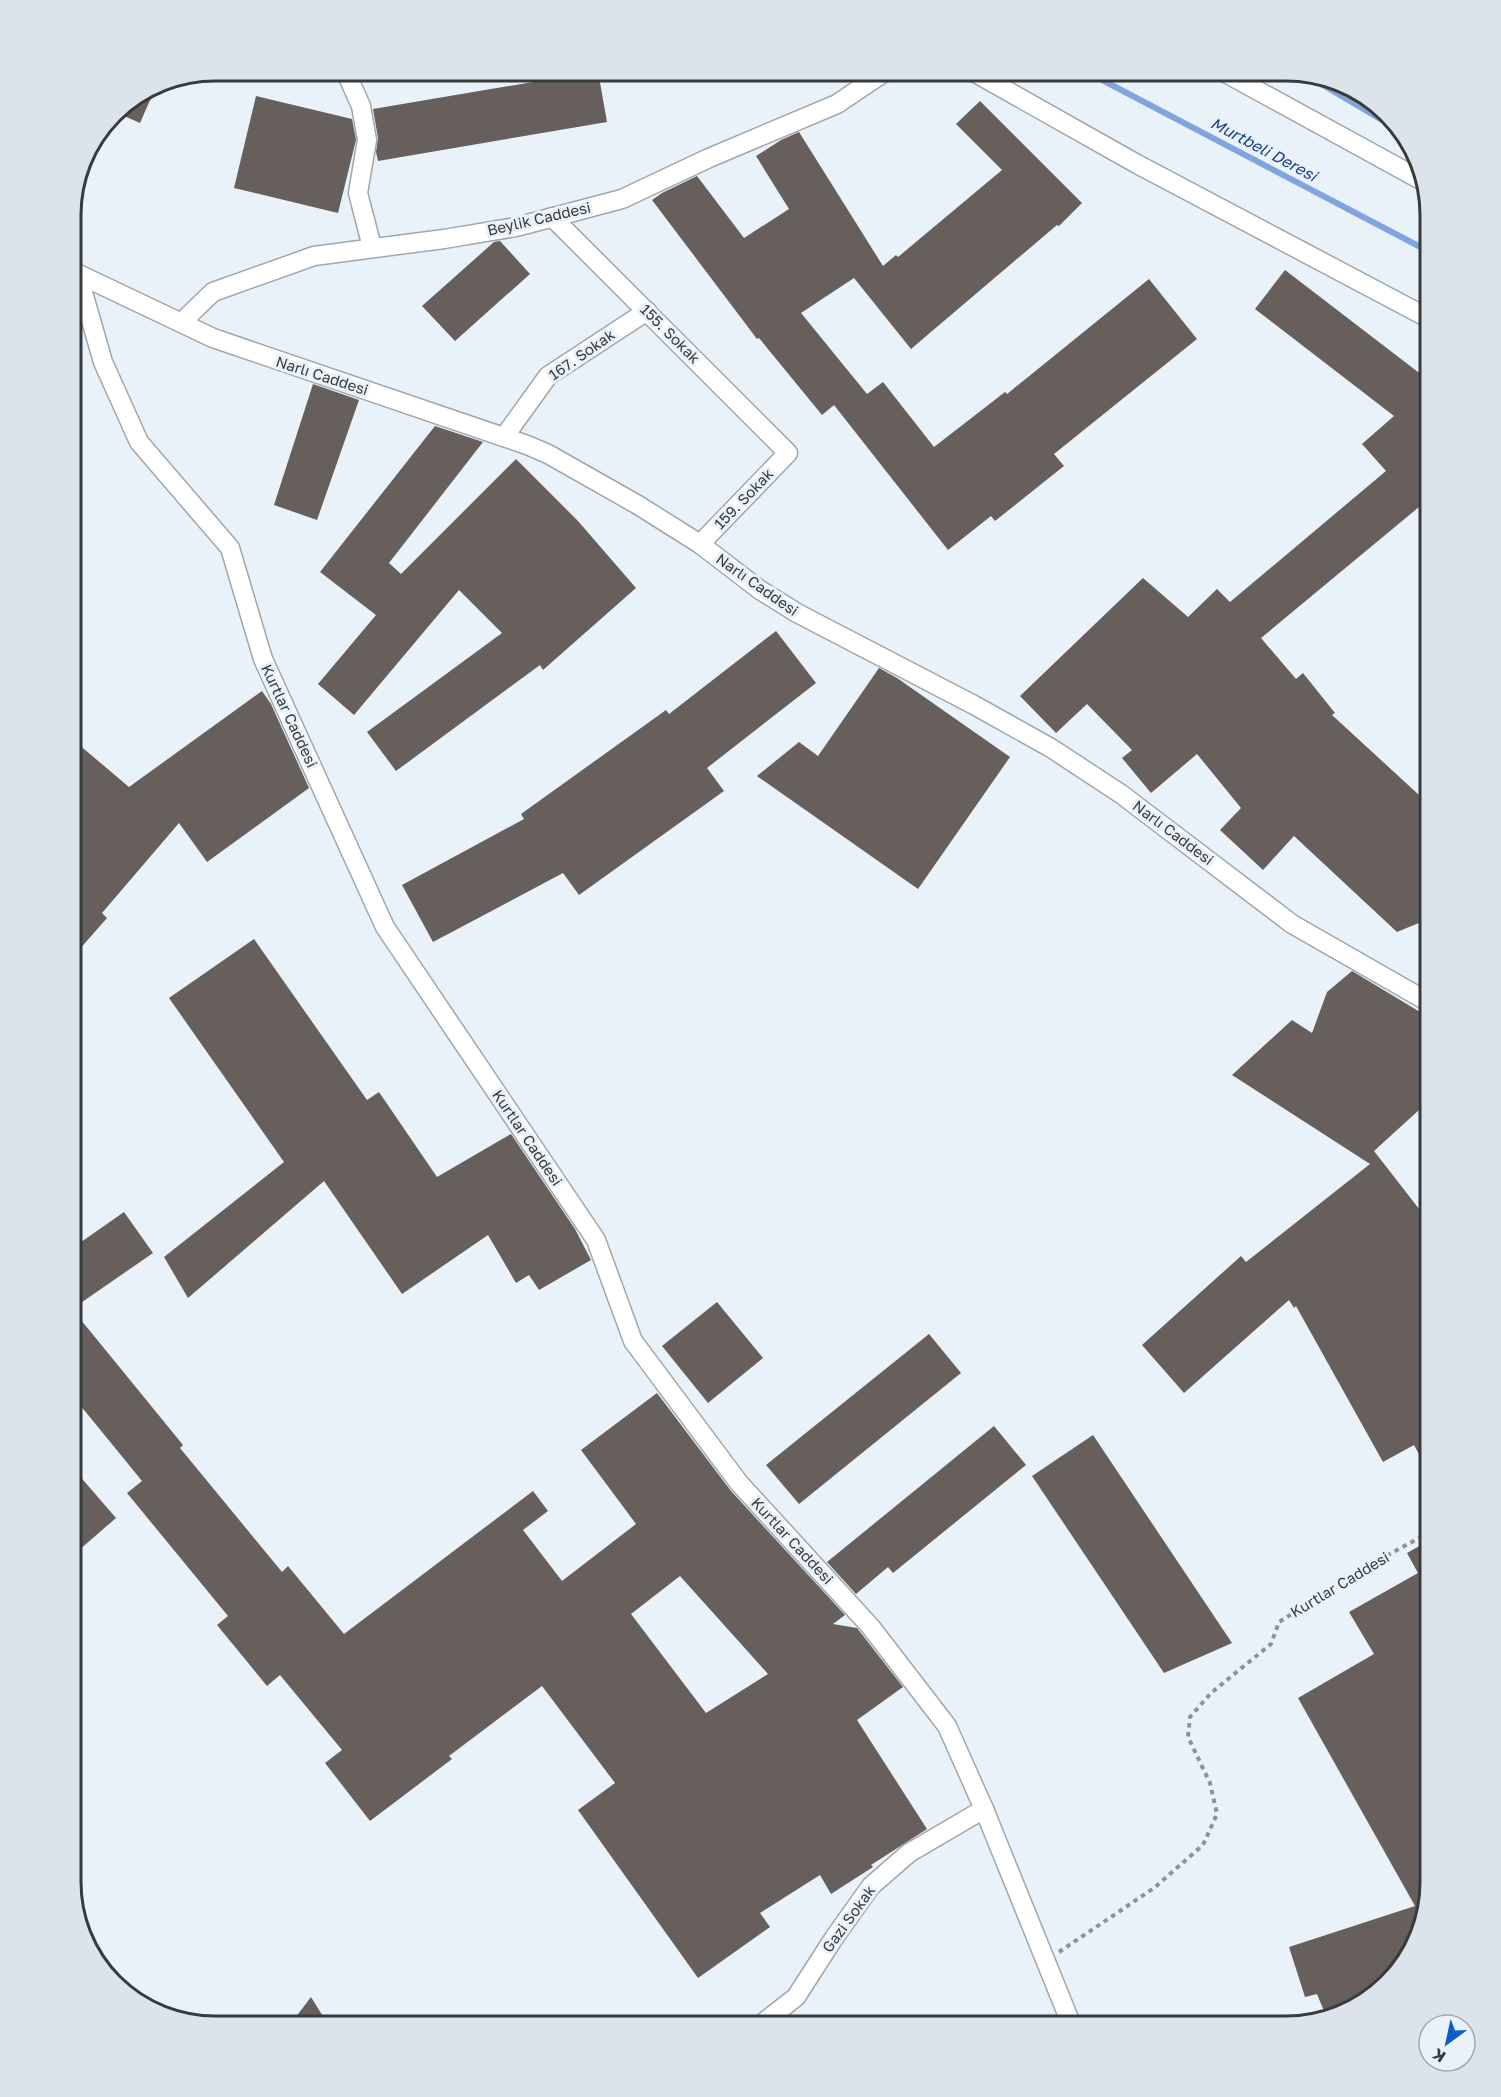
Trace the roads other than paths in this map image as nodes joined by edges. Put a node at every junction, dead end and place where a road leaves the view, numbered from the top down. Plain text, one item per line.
1 (350, 81) edge
2 (871, 81) edge
3 (990, 81) edge
4 (1240, 81) edge
5 (1414, 176) edge
6 (552, 217) junction
7 (372, 247) junction
8 (81, 276) edge
9 (81, 292) edge
10 (647, 311) junction
11 (1420, 313) edge
12 (186, 325) junction
13 (504, 437) junction
14 (788, 453) joint
15 (700, 544) junction
16 (1420, 997) edge
17 (984, 1809) junction
18 (772, 2016) edge
19 (1068, 2016) edge

1 - 7 street
2 - 6 street, Beylik Caddesi
3 - 11 street
4 - 5 street
6 - 7 street, Beylik Caddesi
6 - 10 street, 155. Sokak
7 - 12 street, Beylik Caddesi
8 - 12 street, Narlı Caddesi
9 - 17 street, Kurtlar Caddesi
10 - 13 street, 167. Sokak
10 - 14 street, 155. Sokak
12 - 13 street, Narlı Caddesi
13 - 15 street, Narlı Caddesi
14 - 15 street, 159. Sokak
15 - 16 street, Narlı Caddesi
17 - 18 street, Gazi Sokak
17 - 19 street, Kurtlar Caddesi

